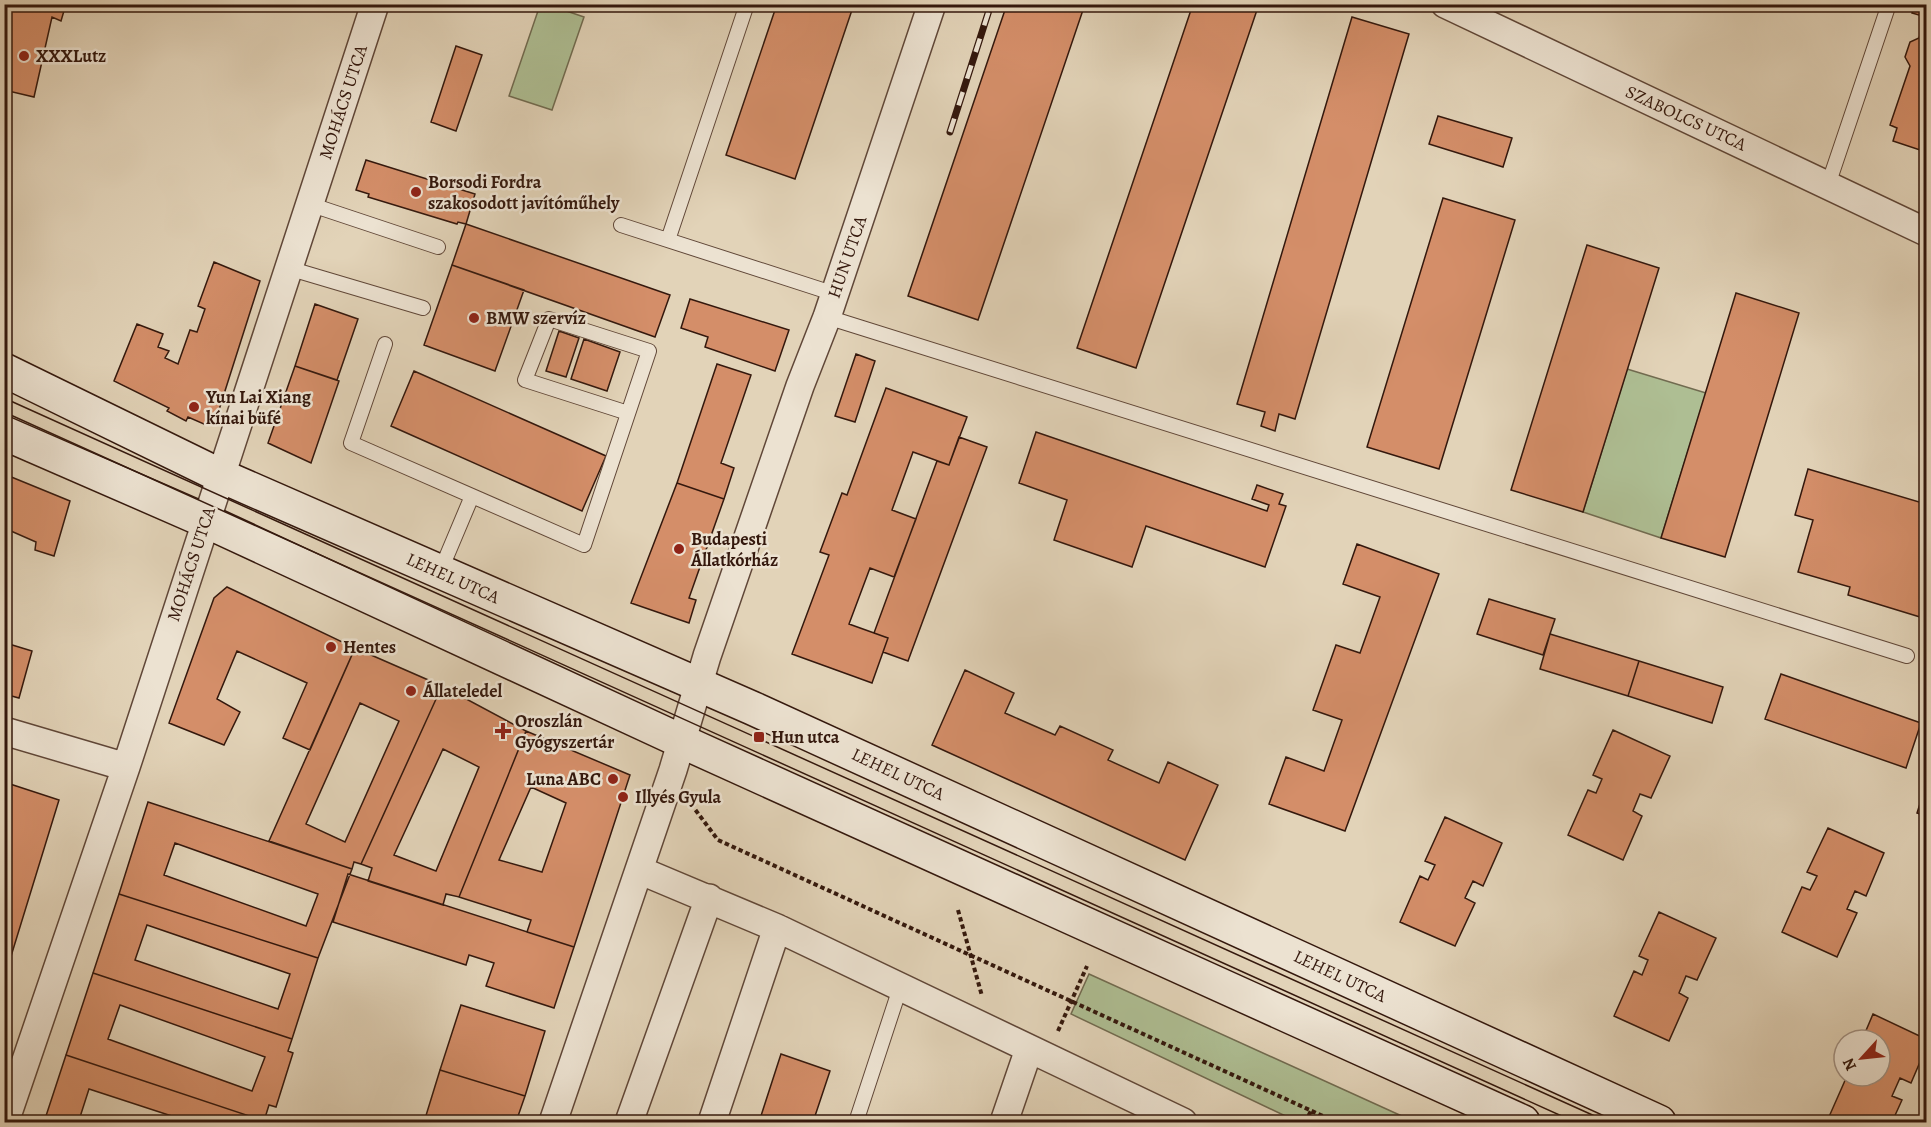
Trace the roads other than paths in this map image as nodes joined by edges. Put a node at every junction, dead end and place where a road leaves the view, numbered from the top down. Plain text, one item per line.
1 (375, 4) edge
2 (747, 4) edge
3 (932, 4) edge
4 (1445, 4) edge
5 (1889, 4) edge
6 (1827, 185) junction
7 (309, 204) junction
8 (621, 225) dead end
9 (1926, 232) edge
10 (668, 240) junction
11 (438, 247) dead end
12 (288, 268) junction
13 (831, 306) junction
14 (423, 308) dead end
15 (385, 344) dead end
16 (4, 370) edge
17 (628, 413) junction
18 (4, 433) edge
19 (219, 475) junction
20 (472, 496) junction
21 (206, 521) junction
22 (440, 573) junction
23 (1907, 656) dead end
24 (698, 685) junction
25 (4, 731) edge
26 (681, 741) junction
27 (126, 767) junction
28 (639, 870) junction
29 (709, 898) junction
30 (777, 928) junction
31 (900, 988) junction
32 (1038, 1053) junction
33 (4, 1122) edge
34 (553, 1122) edge
35 (629, 1122) edge
36 (712, 1122) edge
37 (856, 1122) edge
38 (1004, 1122) edge
39 (1183, 1122) edge
40 (1523, 1122) edge
41 (1659, 1122) edge

1 - 7 street, MOHÁCS UTCA
2 - 10 lane
3 - 13 street, HUN UTCA
4 - 6 street, SZABOLCS UTCA
5 - 6 lane
6 - 9 street, SZABOLCS UTCA
7 - 11 lane
7 - 12 street, MOHÁCS UTCA
8 - 10 lane
10 - 13 lane
12 - 14 lane
12 - 19 street, MOHÁCS UTCA
13 - 23 lane
13 - 24 street, HUN UTCA
15 - 20 lane
16 - 19 main road, LEHEL UTCA
17 - 17 lane
17 - 20 lane
18 - 21 main road
19 - 21 street, MOHÁCS UTCA
19 - 22 main road, LEHEL UTCA
20 - 22 lane
21 - 26 main road
21 - 27 street, MOHÁCS UTCA
22 - 24 main road, LEHEL UTCA
24 - 26 street, HUN UTCA
24 - 41 main road, LEHEL UTCA
25 - 27 street
26 - 28 street, HUN UTCA
26 - 40 main road
27 - 33 street, MOHÁCS UTCA
28 - 29 street
28 - 34 street, HUN UTCA
29 - 30 street
29 - 35 street
30 - 31 street
30 - 36 street
31 - 32 street
31 - 37 lane
32 - 38 street
32 - 39 street

